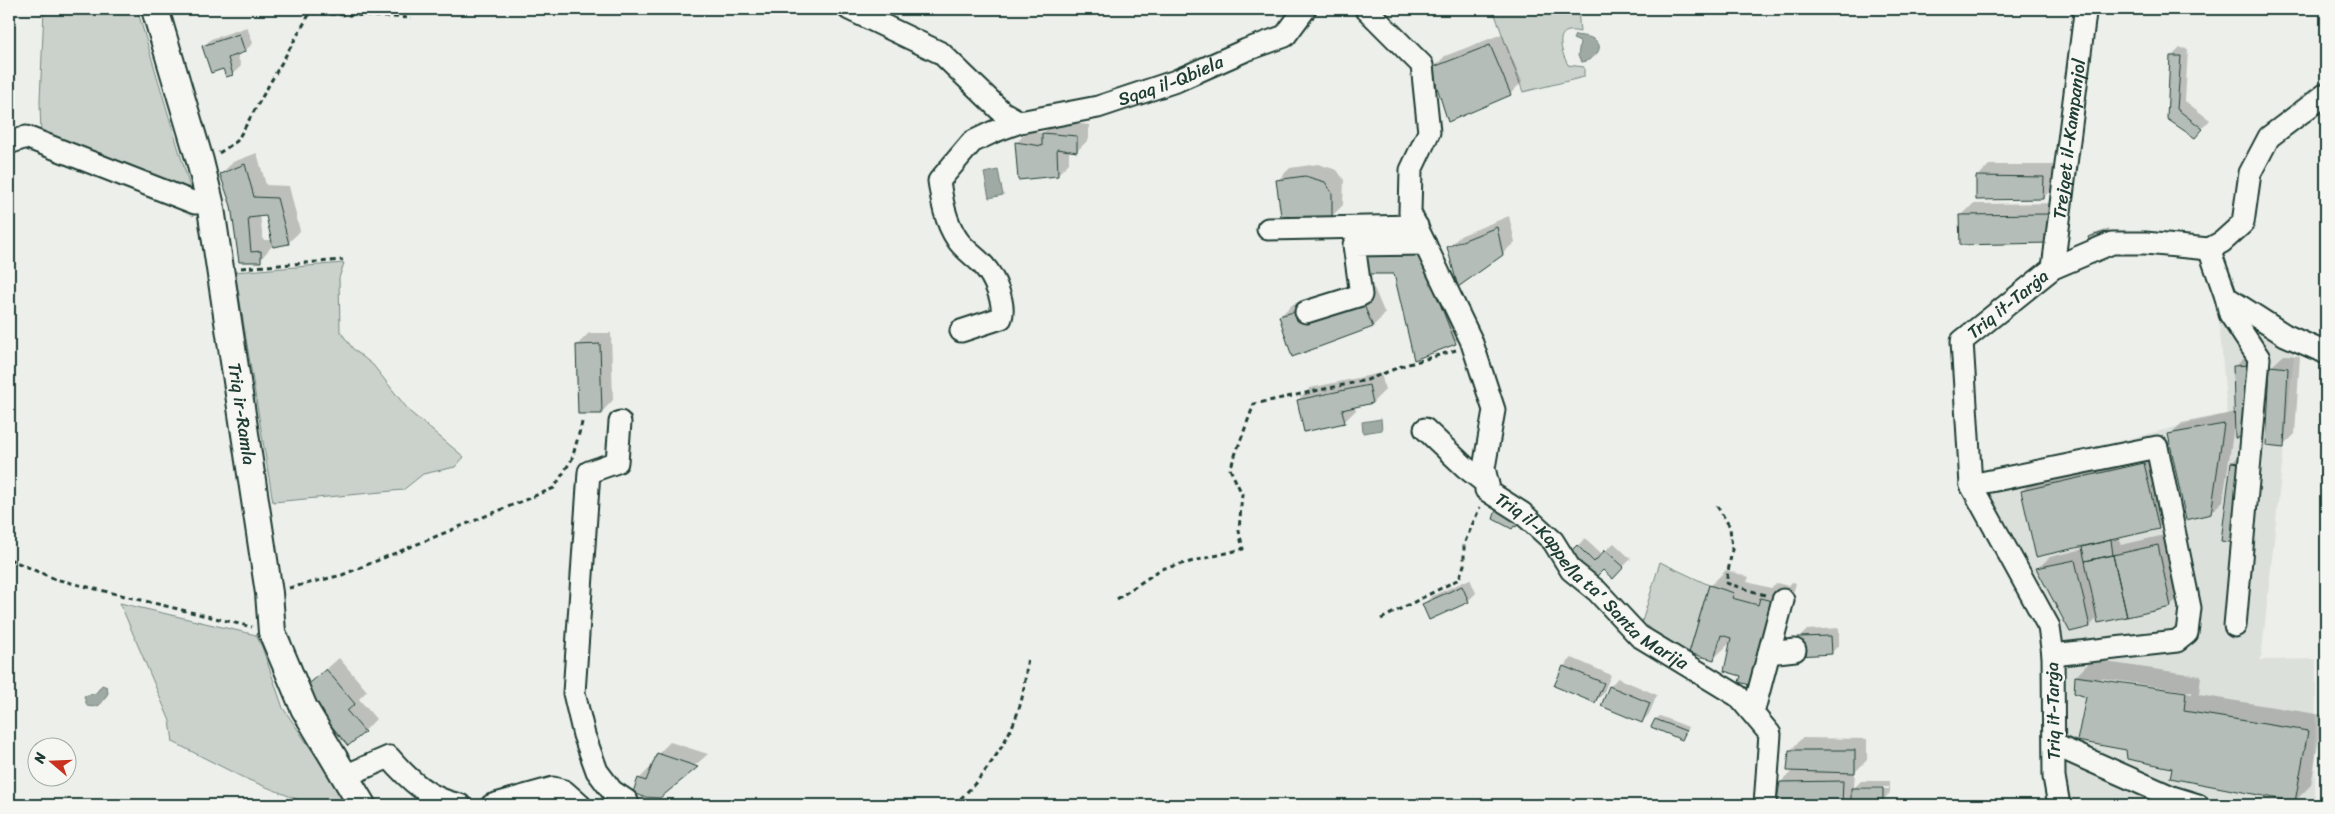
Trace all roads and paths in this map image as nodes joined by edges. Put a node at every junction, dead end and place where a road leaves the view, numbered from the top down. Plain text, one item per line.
1 (154, 9) edge
2 (764, 9) edge
3 (772, 9) edge
4 (849, 9) edge
5 (1305, 9) edge
6 (1366, 9) edge
7 (2083, 9) edge
8 (410, 18) dead end
9 (2326, 94) edge
10 (1020, 122) junction
11 (9, 143) edge
12 (200, 161) junction
13 (210, 202) junction
14 (1268, 229) dead end
15 (1421, 235) junction
16 (2209, 249) junction
17 (343, 260) dead end
18 (2053, 268) junction
19 (221, 270) junction
20 (2226, 297) junction
21 (1306, 312) dead end
22 (961, 331) dead end
23 (1471, 340) junction
24 (2326, 353) edge
25 (583, 419) dead end
26 (620, 422) dead end
27 (1425, 428) dead end
28 (1971, 485) junction
29 (1487, 488) junction
30 (1718, 506) dead end
31 (9, 559) edge
32 (268, 593) junction
33 (1117, 599) dead end
34 (1778, 599) joint
35 (1381, 619) dead end
36 (2235, 626) dead end
37 (272, 632) junction
38 (1795, 650) dead end
39 (1769, 652) junction
40 (2053, 655) junction
41 (1028, 656) dead end
42 (1753, 713) junction
43 (2055, 745) junction
44 (345, 776) junction
45 (362, 805) edge
46 (460, 805) edge
47 (492, 805) edge
48 (580, 805) edge
49 (628, 805) edge
50 (954, 805) edge
51 (1765, 805) edge
52 (2059, 805) edge
53 (2198, 805) edge

1 - 12 main road, Triq ir-Ramla
2 - 3 path
4 - 10 street
5 - 10 street, Sqaq il-Qbiela
6 - 15 street, Triq il-Kappella ta' Santa Marija
7 - 18 street, Trejqet il-Kampanjol
8 - 12 path
9 - 16 street
10 - 22 street, Sqaq il-Qbiela
11 - 13 street
12 - 13 main road, Triq ir-Ramla
13 - 19 main road, Triq ir-Ramla
14 - 15 street
15 - 21 street
15 - 23 street, Triq il-Kappella ta' Santa Marija
16 - 18 street, Triq it-Tarġa
16 - 20 street
17 - 19 path
18 - 28 street, Triq it-Tarġa
19 - 32 main road, Triq ir-Ramla
20 - 24 street
20 - 36 street
23 - 29 street, Triq il-Kappella ta' Santa Marija
23 - 33 path
25 - 32 path
26 - 49 street
27 - 29 street
28 - 40 street, Triq it-Tarġa
28 - 40 street
29 - 35 path
29 - 42 street, Triq il-Kappella ta' Santa Marija
30 - 34 path
31 - 37 path
32 - 37 main road, Triq ir-Ramla
34 - 39 street
37 - 44 main road, Triq ir-Ramla
38 - 39 street
39 - 42 street
40 - 43 street, Triq it-Tarġa
41 - 50 path
42 - 51 street, Triq il-Kappella ta' Santa Marija
43 - 52 street, Triq it-Tarġa
43 - 53 street
44 - 45 main road, Triq ir-Ramla
44 - 46 street
47 - 48 street

